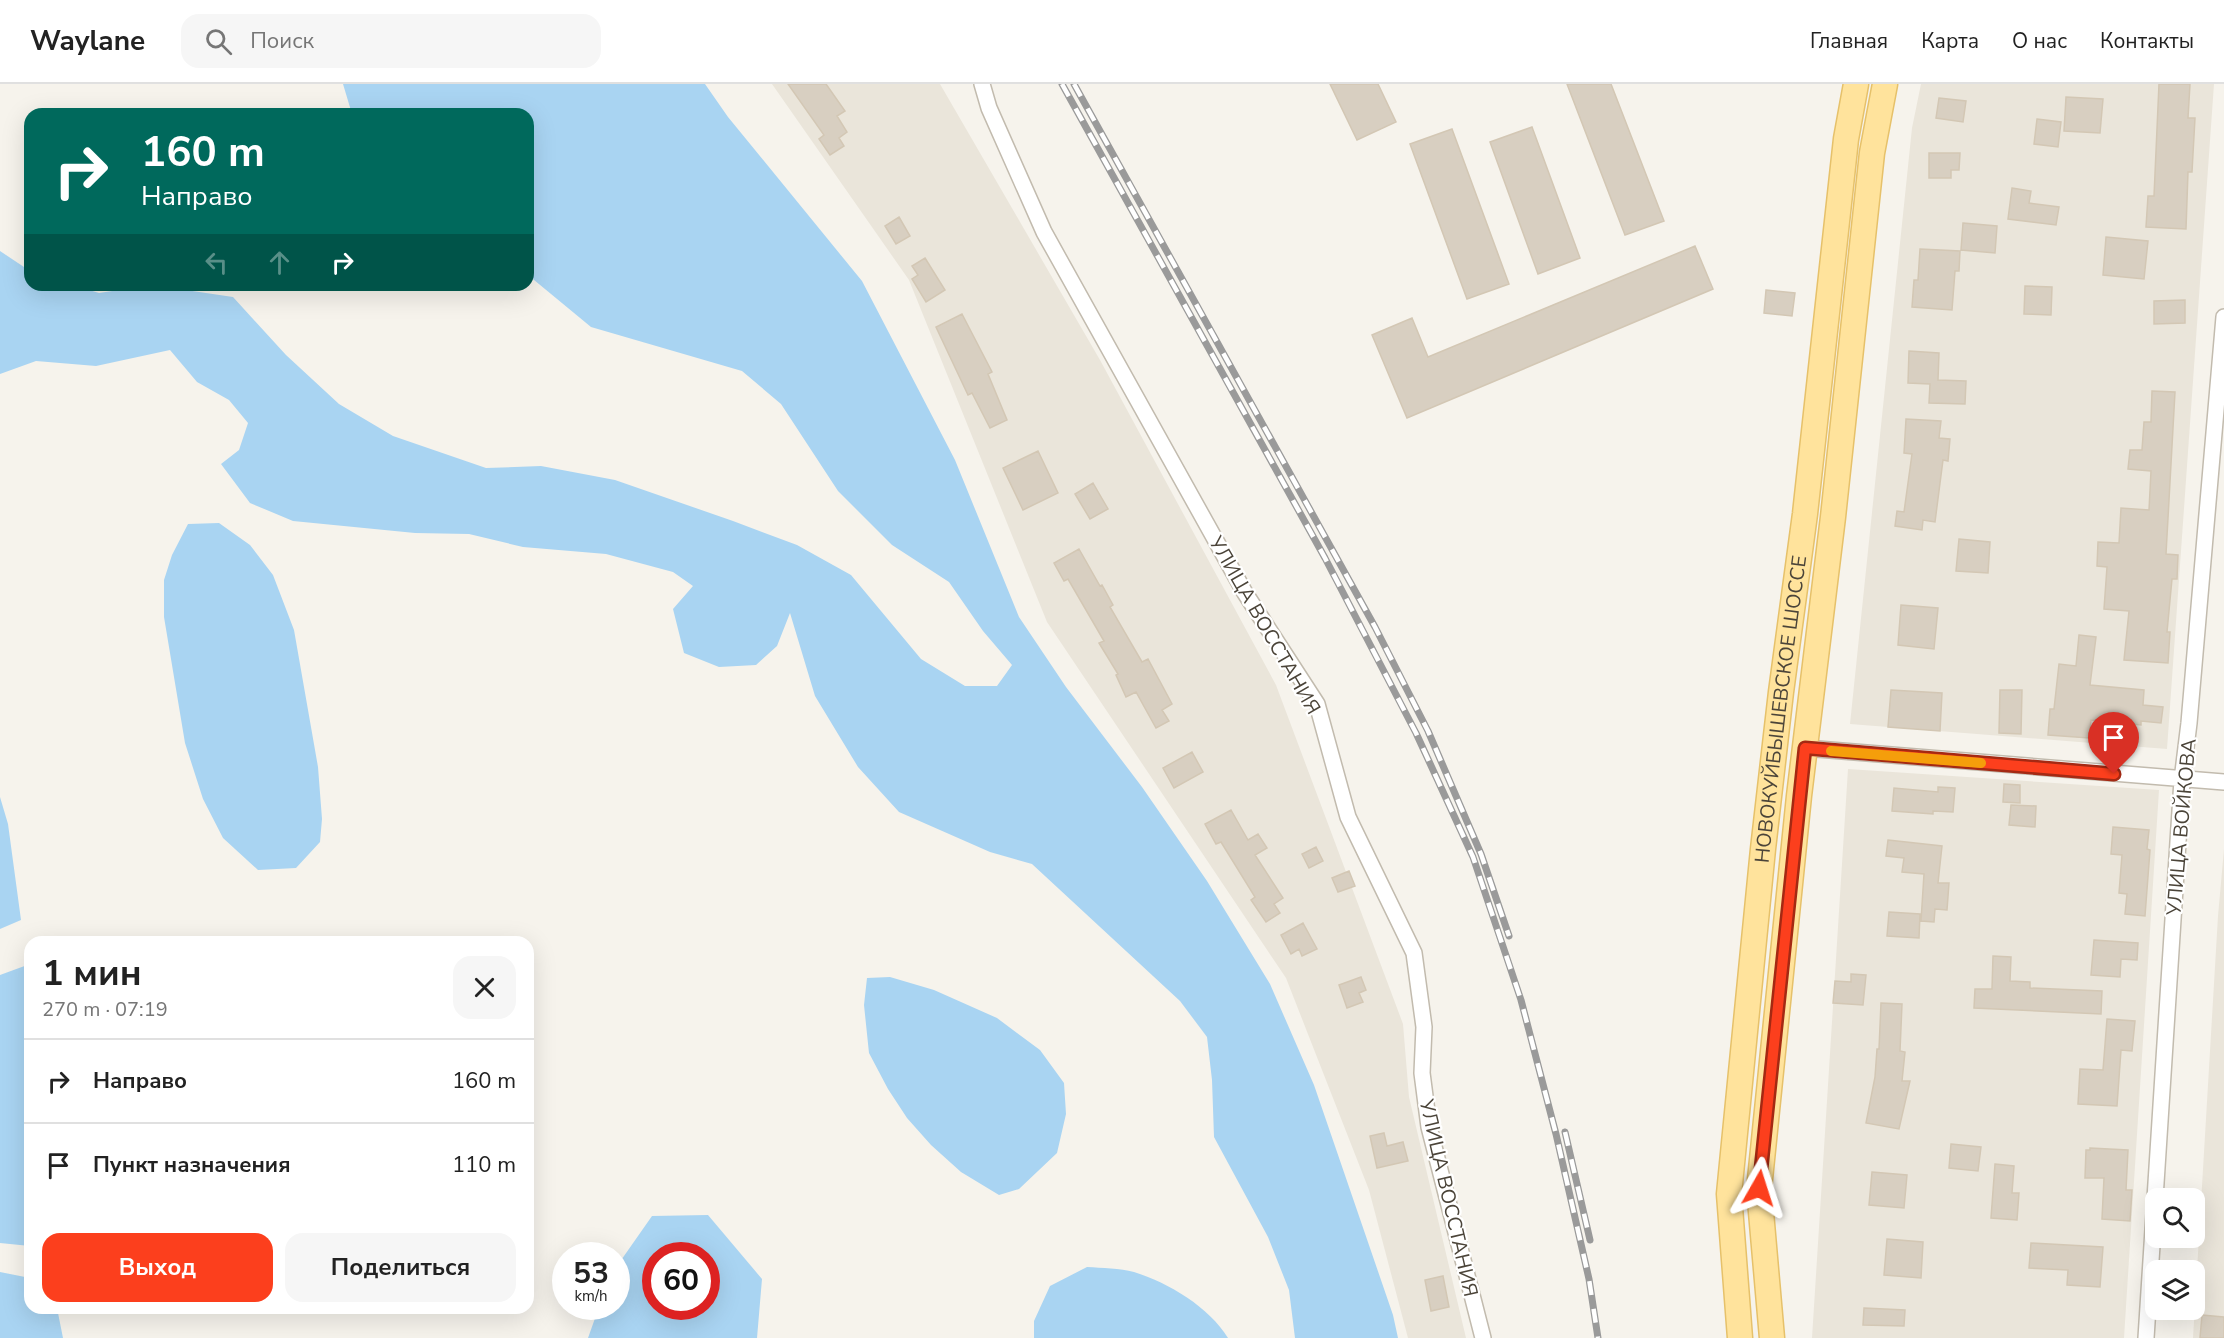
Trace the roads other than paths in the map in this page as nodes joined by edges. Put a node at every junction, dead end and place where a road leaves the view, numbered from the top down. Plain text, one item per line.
1 (982, 84) edge
2 (1856, 84) edge
3 (1885, 84) edge
4 (2224, 316) edge
5 (1805, 748) junction
6 (2182, 780) junction
7 (2224, 782) edge
8 (1483, 1338) edge
9 (1740, 1338) edge
10 (1772, 1338) edge
11 (2146, 1338) edge

1 - 8 street, УЛИЦА ВОССТАНИЯ
2 - 9 main road, НОВОКУЙБЫШЕВСКОЕ ШОССЕ
3 - 5 main road, НОВОКУЙБЫШЕВСКОЕ ШОССЕ
4 - 6 street, УЛИЦА ВОЙКОВА
5 - 6 street
5 - 10 main road, НОВОКУЙБЫШЕВСКОЕ ШОССЕ
6 - 7 street
6 - 11 street, УЛИЦА ВОЙКОВА

